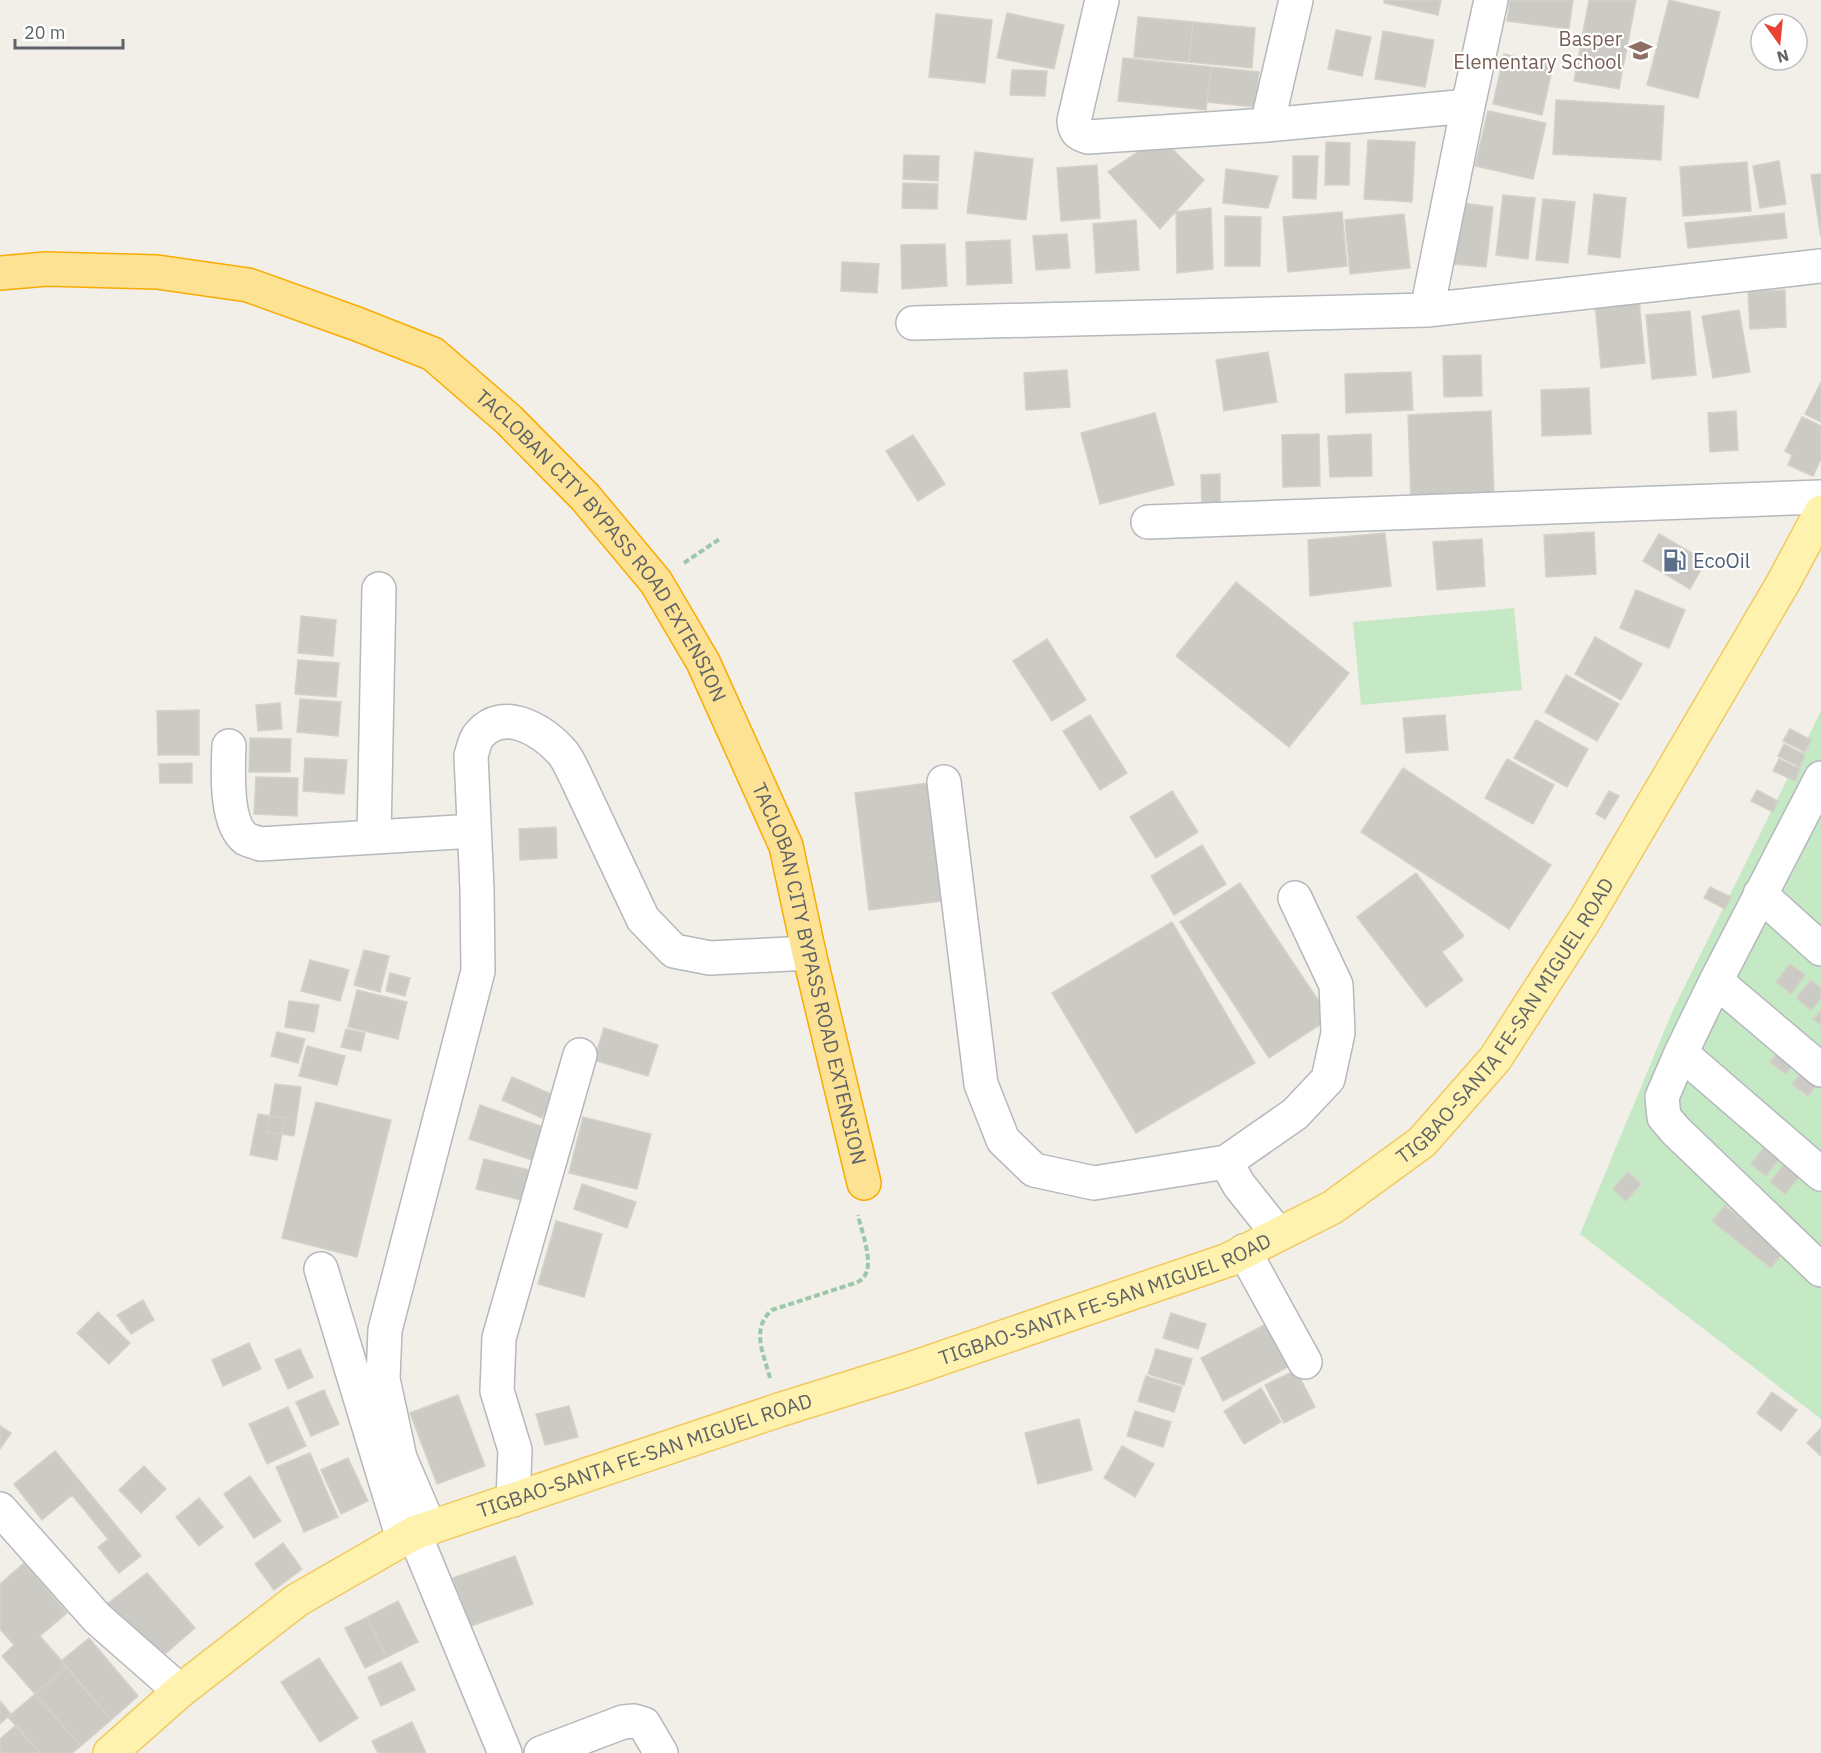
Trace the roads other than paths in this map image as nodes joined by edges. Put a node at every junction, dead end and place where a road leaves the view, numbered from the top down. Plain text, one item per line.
1 (1102, 0) edge
2 (1296, 0) edge
3 (1491, 0) edge
4 (1468, 106) junction
5 (1268, 125) junction
6 (1821, 266) edge
7 (0, 273) edge
8 (1427, 310) junction
9 (913, 323) dead end
10 (1821, 497) edge
11 (1821, 512) edge
12 (1148, 522) dead end
13 (1813, 547) edge
14 (379, 589) dead end
15 (229, 746) dead end
16 (1821, 778) edge
17 (944, 782) dead end
18 (474, 831) junction
19 (374, 837) junction
20 (1760, 894) junction
21 (1295, 898) dead end
22 (1821, 949) edge
23 (809, 953) junction
24 (1716, 981) junction
25 (1681, 1053) junction
26 (580, 1054) dead end
27 (1821, 1070) edge
28 (1226, 1162) junction
29 (1821, 1174) edge
30 (864, 1183) road end
31 (1278, 1234) junction
32 (1244, 1251) junction
33 (321, 1269) dead end
34 (1821, 1270) edge
35 (1305, 1362) dead end
36 (513, 1500) junction
37 (0, 1509) edge
38 (416, 1534) junction
39 (180, 1691) junction
40 (110, 1753) edge
41 (505, 1753) edge
42 (541, 1753) edge
43 (661, 1753) edge

1 - 5 street
2 - 5 street
3 - 4 street
4 - 5 street
4 - 8 street
6 - 8 street
7 - 23 highway, TACLOBAN CITY BYPASS ROAD EXTENSION
8 - 9 street
10 - 12 street
11 - 13 main road, TIGBAO-SANTA FE-SAN MIGUEL ROAD
13 - 31 main road, TIGBAO-SANTA FE-SAN MIGUEL ROAD
14 - 19 street
15 - 19 street
16 - 20 street
17 - 28 street
18 - 19 street
18 - 23 street
18 - 38 street
20 - 22 street
20 - 24 street
21 - 28 street
23 - 30 highway, TACLOBAN CITY BYPASS ROAD EXTENSION
24 - 25 street
24 - 27 street
25 - 29 street
25 - 34 street
26 - 36 street
28 - 31 street
31 - 32 main road, TIGBAO-SANTA FE-SAN MIGUEL ROAD
32 - 35 street
32 - 36 main road, TIGBAO-SANTA FE-SAN MIGUEL ROAD
33 - 38 street
36 - 38 main road, TIGBAO-SANTA FE-SAN MIGUEL ROAD
37 - 39 street
38 - 39 main road, TIGBAO-SANTA FE-SAN MIGUEL ROAD
38 - 41 street
39 - 40 main road, TIGBAO-SANTA FE-SAN MIGUEL ROAD
42 - 43 street

